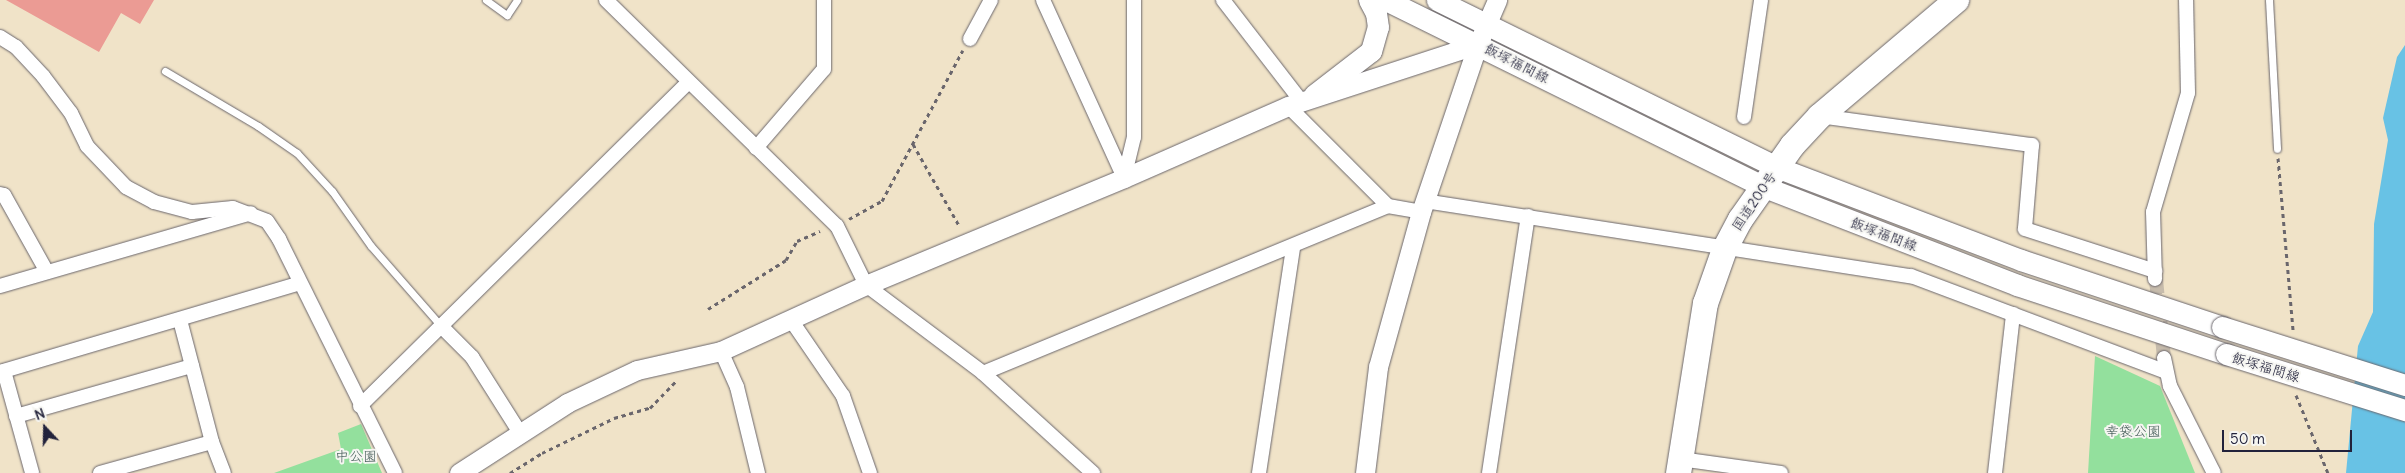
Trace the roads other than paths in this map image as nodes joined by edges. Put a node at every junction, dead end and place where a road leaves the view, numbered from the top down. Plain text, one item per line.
1 (486, 0) edge
2 (517, 0) edge
3 (606, 0) edge
4 (824, 0) edge
5 (991, 0) edge
6 (1043, 0) edge
7 (1134, 0) edge
8 (1223, 0) edge
9 (1369, 0) edge
10 (1386, 0) edge
11 (1437, 0) edge
12 (1498, 0) edge
13 (1761, 0) edge
14 (1956, 0) edge
15 (2186, 0) edge
16 (2269, 0) edge
17 (1482, 35) junction
18 (0, 36) edge
19 (970, 39) road end
20 (165, 70) dead end
21 (688, 83) junction
22 (1301, 100) junction
23 (1819, 116) junction
24 (1744, 117) dead end
25 (756, 148) junction
26 (2277, 149) road end
27 (1769, 177) junction
28 (1124, 178) junction
29 (0, 194) edge
30 (1388, 206) junction
31 (1422, 206) junction
32 (252, 213) junction
33 (1528, 216) junction
34 (1292, 247) junction
35 (1724, 248) junction
36 (47, 272) junction
37 (300, 283) junction
38 (866, 285) junction
39 (0, 286) edge
40 (2013, 314) junction
41 (180, 320) junction
42 (791, 320) junction
43 (441, 326) junction
44 (721, 351) junction
45 (192, 366) junction
46 (2, 371) edge
47 (982, 373) junction
48 (2405, 385) edge
49 (360, 406) junction
50 (2405, 410) edge
51 (16, 416) junction
52 (520, 434) junction
53 (212, 442) junction
54 (1679, 466) edge
55 (32, 473) edge
56 (100, 473) edge
57 (224, 473) edge
58 (395, 473) edge
59 (459, 473) edge
60 (758, 473) edge
61 (870, 473) edge
62 (1093, 473) edge
63 (1258, 473) edge
64 (1364, 473) edge
65 (1489, 473) edge
66 (1781, 473) edge
67 (1995, 473) edge
68 (2213, 473) edge

1 - 2 lane
3 - 21 street
4 - 25 street
5 - 19 street
6 - 28 street
7 - 28 street
8 - 22 street
9 - 22 main road
10 - 17 main road, 飯塚福間線
11 - 17 main road, 飯塚福間線
12 - 17 street
13 - 24 street
14 - 23 highway, 国道200号
15 - 23 street
16 - 26 lane
17 - 22 street
17 - 27 main road, 飯塚福間線
17 - 31 street
18 - 32 street
20 - 43 lane
21 - 25 street
21 - 43 street
22 - 28 street
22 - 30 street
23 - 27 highway, 国道200号
25 - 38 street
27 - 35 highway, 国道200号
27 - 48 main road, 飯塚福間線, bridge
27 - 50 main road, 飯塚福間線, bridge
28 - 38 street
29 - 36 street
30 - 31 street
30 - 34 street
31 - 33 street
31 - 64 street
32 - 36 street
32 - 37 street
33 - 35 street
33 - 65 street
34 - 47 street
34 - 63 street
35 - 40 street
35 - 54 highway, 国道200号
36 - 39 street
37 - 41 street
37 - 49 street
38 - 42 street
38 - 47 street
40 - 67 street
40 - 68 street
41 - 45 street
41 - 46 street
42 - 44 street
42 - 61 street
43 - 49 street
43 - 52 street
44 - 52 street
44 - 60 street
45 - 51 street
45 - 53 street
46 - 51 street
47 - 62 street
49 - 58 street
51 - 55 street
52 - 59 street
53 - 56 street
53 - 57 street
54 - 66 street

